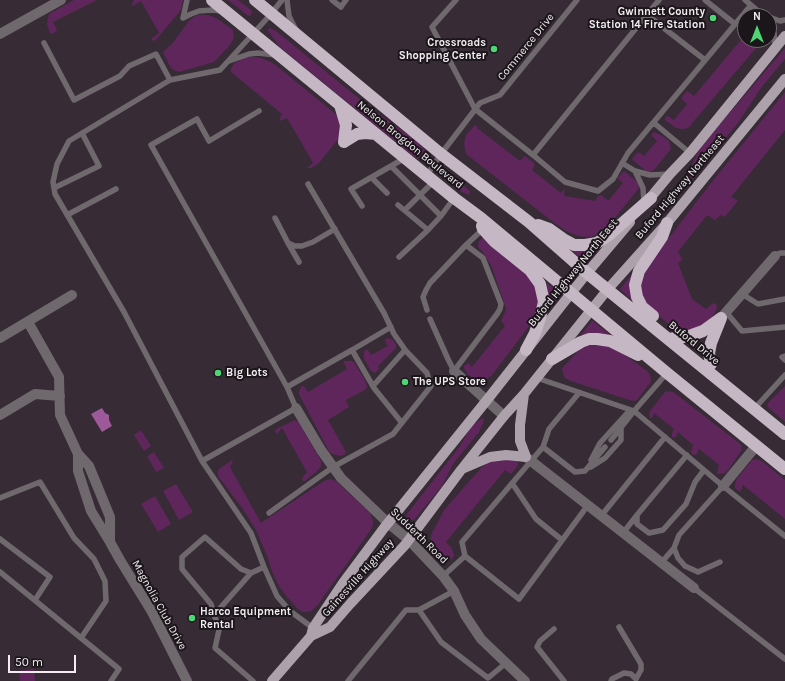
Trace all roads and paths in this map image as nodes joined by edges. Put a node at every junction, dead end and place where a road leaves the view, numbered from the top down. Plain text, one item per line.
1 (61, 0) edge
2 (188, 0) edge
3 (212, 0) edge
4 (255, 0) edge
5 (282, 0) edge
6 (287, 0) edge
7 (332, 0) edge
8 (346, 0) edge
9 (456, 0) edge
10 (577, 0) edge
11 (659, 0) edge
12 (705, 0) edge
13 (745, 0) edge
14 (751, 5) junction
15 (755, 8) edge
16 (226, 12) junction
17 (271, 14) junction
18 (647, 15) junction
19 (735, 24) junction
20 (0, 34) edge
21 (253, 34) junction
22 (785, 36) edge
23 (301, 39) junction
24 (44, 43) dead end
25 (777, 46) edge
26 (775, 48) edge
27 (279, 55) junction
28 (705, 60) junction
29 (227, 62) junction
30 (785, 79) edge
31 (170, 80) junction
32 (340, 105) junction
33 (475, 110) junction
34 (259, 111) dead end
35 (654, 123) junction
36 (82, 132) junction
37 (376, 134) junction
38 (690, 153) junction
39 (441, 154) junction
40 (533, 155) junction
41 (406, 158) junction
42 (622, 162) junction
43 (391, 166) junction
44 (635, 171) junction
45 (670, 174) junction
46 (372, 178) junction
47 (430, 178) junction
48 (308, 184) dead end
49 (54, 188) junction
50 (116, 189) dead end
51 (388, 194) dead end
52 (420, 195) junction
53 (454, 198) junction
54 (648, 201) junction
55 (398, 204) dead end
56 (362, 206) dead end
57 (405, 210) junction
58 (68, 215) junction
59 (441, 216) junction
60 (275, 218) dead end
61 (529, 222) junction
62 (667, 223) junction
63 (482, 224) junction
64 (335, 229) junction
65 (428, 230) junction
66 (288, 243) junction
67 (466, 245) junction
68 (780, 254) edge
69 (399, 257) dead end
70 (299, 262) dead end
71 (587, 273) junction
72 (608, 289) junction
73 (571, 293) junction
74 (742, 294) junction
75 (72, 295) dead end
76 (785, 299) edge
77 (427, 310) dead end
78 (591, 310) junction
79 (724, 315) junction
80 (430, 319) dead end
81 (28, 322) junction
82 (785, 326) edge
83 (391, 327) junction
84 (0, 338) edge
85 (674, 338) junction
86 (352, 350) junction
87 (405, 350) junction
88 (526, 350) junction
89 (785, 356) edge
90 (552, 359) junction
91 (785, 360) edge
92 (711, 364) junction
93 (454, 371) junction
94 (667, 373) junction
95 (785, 375) edge
96 (537, 378) junction
97 (373, 386) junction
98 (287, 387) junction
99 (579, 393) junction
100 (524, 394) junction
101 (60, 396) junction
102 (487, 400) junction
103 (296, 408) junction
104 (754, 409) junction
105 (632, 410) junction
106 (0, 415) edge
107 (504, 416) junction
108 (402, 423) junction
109 (621, 428) junction
110 (785, 434) edge
111 (665, 436) junction
112 (611, 440) dead end
113 (756, 446) junction
114 (543, 447) junction
115 (605, 447) dead end
116 (78, 454) junction
117 (687, 455) junction
118 (528, 459) junction
119 (202, 461) junction
120 (334, 467) junction
121 (785, 469) edge
122 (461, 470) junction
123 (704, 470) junction
124 (585, 471) junction
125 (512, 483) junction
126 (723, 486) junction
127 (100, 493) junction
128 (86, 497) junction
129 (0, 498) edge
130 (588, 505) junction
131 (269, 513) dead end
132 (637, 515) junction
133 (601, 516) junction
134 (386, 525) junction
135 (623, 533) junction
136 (785, 536) edge
137 (0, 539) edge
138 (409, 540) junction
139 (562, 540) junction
140 (110, 542) junction
141 (674, 548) junction
142 (465, 556) junction
143 (720, 562) dead end
144 (661, 563) junction
145 (264, 567) junction
146 (0, 572) edge
147 (251, 573) junction
148 (443, 576) junction
149 (694, 588) joint
150 (454, 591) junction
151 (35, 600) junction
152 (419, 610) junction
153 (214, 615) junction
154 (620, 627) dead end
155 (554, 629) dead end
156 (312, 632) junction
157 (81, 638) junction
158 (785, 659) edge
159 (506, 663) junction
160 (635, 680) edge
161 (111, 681) edge
162 (187, 681) edge
163 (253, 681) edge
164 (272, 681) edge
165 (348, 681) edge
166 (525, 681) edge
167 (564, 681) edge
168 (611, 681) edge

1 - 20 street
2 - 16 lane
3 - 16 highway, Nelson Brogdon Boulevard
4 - 17 highway, Nelson Brogdon Boulevard
5 - 17 lane
6 - 23 lane
7 - 8 lane
9 - 33 lane
10 - 33 lane, Commerce Drive
11 - 18 lane
12 - 19 lane
13 - 14 lane
14 - 15 lane
14 - 19 lane
16 - 21 highway, Nelson Brogdon Boulevard
17 - 21 lane
17 - 23 highway, Nelson Brogdon Boulevard
18 - 28 lane
18 - 40 lane
19 - 28 lane
21 - 27 highway, Nelson Brogdon Boulevard
21 - 29 lane
22 - 25 main road, Buford Highway North East
23 - 39 highway, Nelson Brogdon Boulevard
24 - 31 lane
26 - 38 main road, Buford Highway North East
27 - 29 lane
27 - 32 highway, Nelson Brogdon Boulevard
28 - 35 lane
29 - 31 lane
30 - 62 main road, Buford Highway Northeast
31 - 36 lane
32 - 37 highway, Nelson Brogdon Boulevard
32 - 37 highway
33 - 39 lane, Commerce Drive
33 - 40 lane
34 - 98 lane
35 - 38 lane
35 - 42 lane
36 - 49 lane
36 - 49 lane
37 - 41 highway, Nelson Brogdon Boulevard
38 - 45 main road, Buford Highway North East
39 - 47 lane, Commerce Drive
39 - 61 highway, Nelson Brogdon Boulevard
40 - 42 lane
41 - 43 lane
41 - 47 highway, Nelson Brogdon Boulevard
42 - 44 lane
43 - 46 lane
43 - 52 lane
44 - 45 lane
44 - 54 lane
45 - 54 main road, Buford Highway North East
46 - 51 lane
46 - 56 lane
47 - 52 lane, Commerce Drive
47 - 53 highway, Nelson Brogdon Boulevard
48 - 64 lane
49 - 58 lane
50 - 58 lane
52 - 57 lane, Commerce Drive
52 - 59 lane
53 - 59 lane
53 - 63 highway, Nelson Brogdon Boulevard
54 - 61 highway
54 - 71 main road, Buford Highway North East
55 - 57 lane
57 - 65 lane
58 - 119 lane
59 - 65 lane
60 - 66 lane
61 - 71 highway, Nelson Brogdon Boulevard
62 - 72 main road, Buford Highway Northeast
62 - 85 highway
63 - 67 lane
63 - 73 highway, Nelson Brogdon Boulevard
63 - 88 highway
64 - 66 lane
64 - 83 lane
65 - 69 lane
66 - 70 lane
67 - 77 lane
67 - 93 lane
68 - 74 street
71 - 72 highway, Buford Drive
71 - 73 main road, Buford Highway North East
72 - 78 main road, Buford Highway Northeast
72 - 85 highway, Buford Drive
73 - 78 highway, Nelson Brogdon Boulevard
73 - 88 main road, Buford Highway North East
74 - 76 lane
74 - 79 street
75 - 81 street
78 - 90 main road
78 - 94 highway
79 - 82 lane
79 - 85 highway
79 - 92 highway
80 - 93 lane
81 - 84 street
81 - 101 street, Magnolia Club Drive
83 - 86 lane
83 - 87 lane
85 - 92 highway
85 - 104 highway, Buford Drive
86 - 97 lane
86 - 98 lane
87 - 97 lane
87 - 108 lane
88 - 102 main road, Buford Highway North East
89 - 91 lane
90 - 94 highway
90 - 96 main road
92 - 104 highway
93 - 102 street
94 - 105 lane
94 - 113 highway
95 - 104 lane
96 - 99 lane
96 - 100 main road
97 - 108 lane
98 - 103 lane
99 - 105 lane
99 - 114 lane
100 - 107 main road
100 - 118 main road
101 - 106 street
101 - 116 street, Magnolia Club Drive
102 - 107 street
102 - 134 main road, Buford Highway North East
103 - 119 lane
103 - 120 street, Sudderth Road
104 - 110 highway, Buford Drive
105 - 109 lane
105 - 111 lane
105 - 124 lane
107 - 122 main road
108 - 120 lane
109 - 112 lane
109 - 124 lane
111 - 117 lane
111 - 133 lane
113 - 121 highway
113 - 126 street
114 - 118 lane
114 - 124 lane
115 - 124 lane
116 - 127 street, Magnolia Club Drive
116 - 128 street, Magnolia Club Drive
117 - 123 lane
117 - 132 lane
118 - 122 main road
118 - 125 lane
118 - 130 street
119 - 145 lane
120 - 131 lane
120 - 134 street, Sudderth Road
122 - 138 main road
123 - 126 lane
123 - 132 lane
125 - 139 lane
125 - 142 lane
126 - 136 lane
126 - 141 lane
127 - 128 street
127 - 140 street, Magnolia Club Drive
128 - 140 street, Magnolia Club Drive
129 - 157 lane
130 - 133 street
130 - 139 lane
132 - 135 lane
133 - 135 street
134 - 138 street, Sudderth Road
134 - 156 main road, Gainesville Highway
135 - 144 street
137 - 151 lane
138 - 148 street, Sudderth Road
138 - 156 main road, Gainesville Highway
139 - 142 lane
140 - 162 street, Magnolia Club Drive
141 - 143 lane
141 - 144 lane
142 - 148 lane
144 - 149 street
145 - 147 lane
145 - 156 lane
146 - 151 lane
147 - 153 lane
147 - 153 lane
148 - 150 street, Sudderth Road
149 - 158 lane
150 - 152 lane
150 - 159 street, Sudderth Road
151 - 157 lane
152 - 159 lane
152 - 165 lane
153 - 163 lane
154 - 160 lane
155 - 167 lane
156 - 164 main road
157 - 161 lane
159 - 166 street, Sudderth Road
160 - 168 lane

